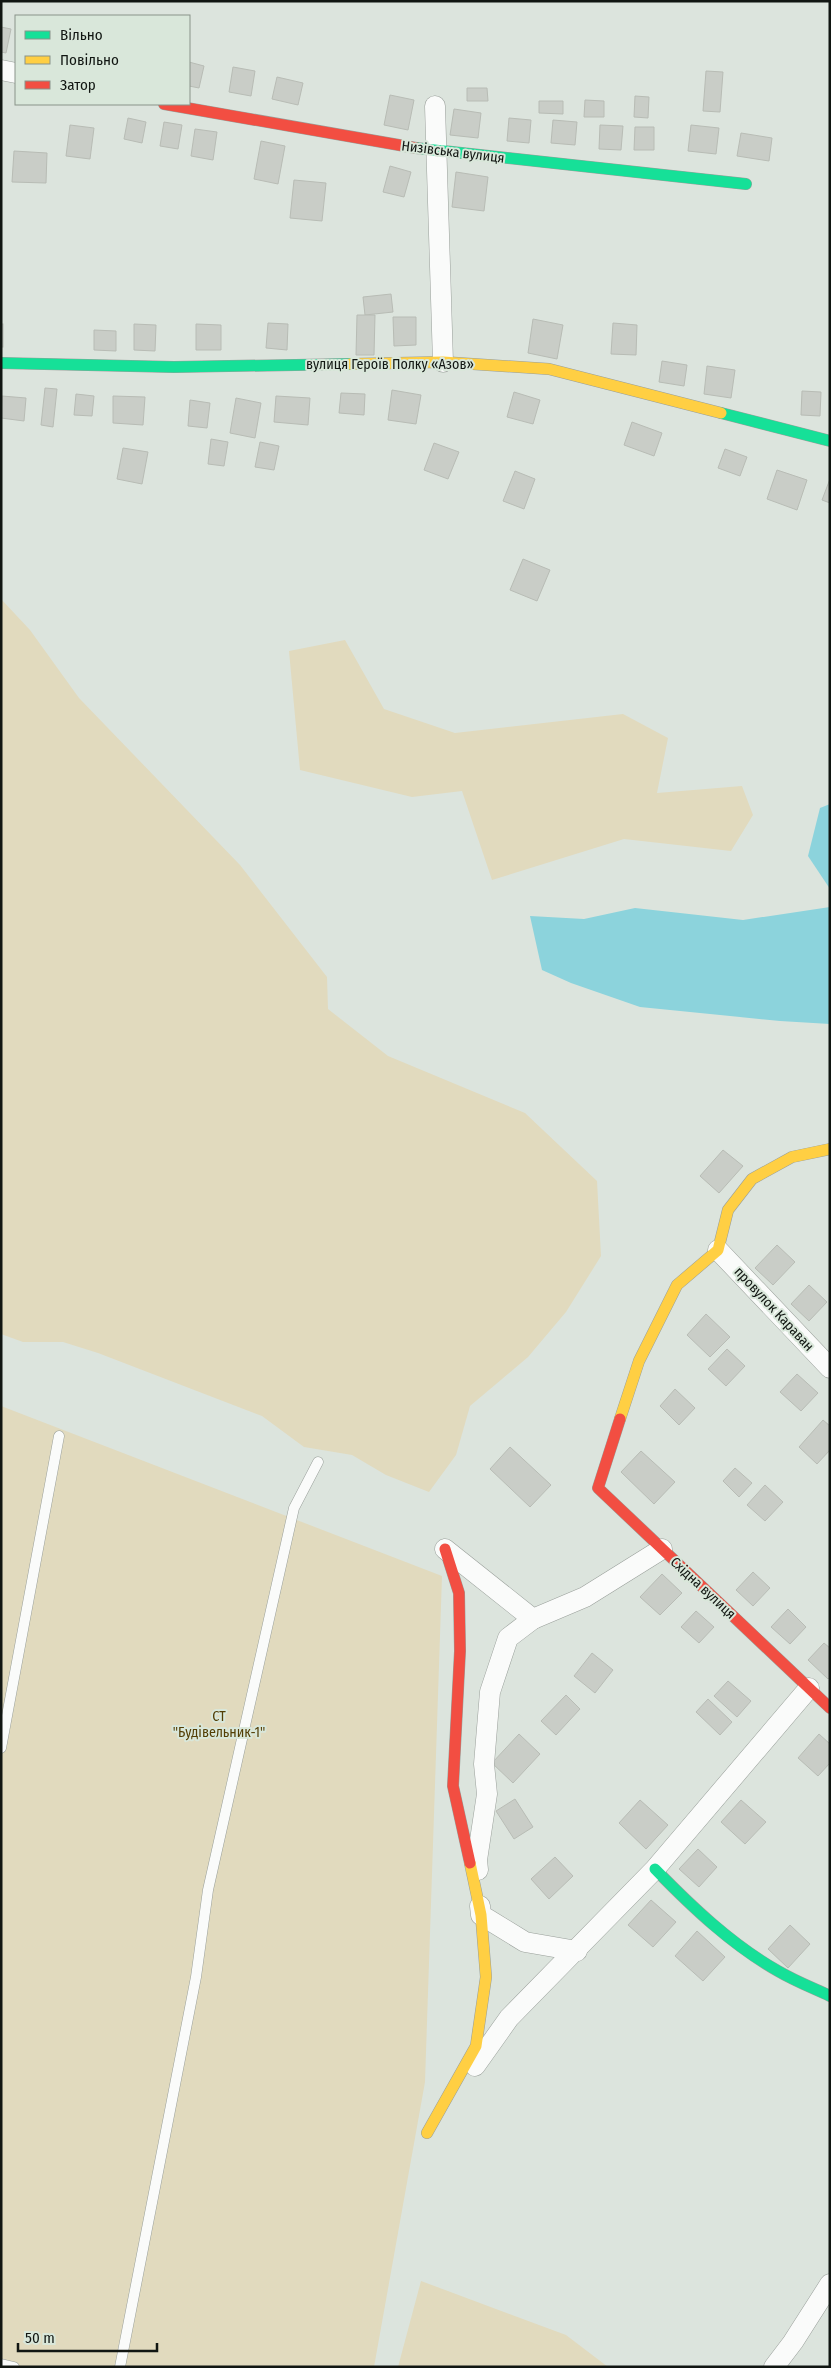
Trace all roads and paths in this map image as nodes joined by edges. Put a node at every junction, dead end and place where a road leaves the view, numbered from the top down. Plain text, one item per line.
1 (1, 70) edge
2 (15, 73) edge
3 (170, 105) edge
4 (435, 106) dead end
5 (434, 151) junction
6 (746, 184) dead end
7 (442, 362) junction
8 (1, 363) edge
9 (830, 441) edge
10 (830, 1149) edge
11 (718, 1250) junction
12 (830, 1368) edge
13 (59, 1436) dead end
14 (318, 1462) dead end
15 (445, 1549) joint
16 (662, 1549) junction
17 (533, 1619) junction
18 (809, 1688) junction
19 (830, 1708) edge
20 (1, 1748) edge
21 (655, 1869) junction
22 (481, 1915) junction
23 (577, 1951) junction
24 (830, 1996) edge
25 (427, 2133) joint
26 (830, 2284) edge
27 (1, 2364) edge
28 (14, 2367) edge
29 (120, 2367) edge
30 (774, 2367) edge

1 - 2 street
3 - 5 street, Низівська вулиця
4 - 5 street
5 - 6 street, Низівська вулиця
5 - 7 street
7 - 8 street, вулиця Героїв Полку «Азов»
7 - 9 street, вулиця Героїв Полку «Азов»
10 - 11 street
11 - 12 street, провулок Караван
11 - 16 street, Східна вулиця
13 - 20 lane
14 - 29 lane
15 - 17 street
15 - 22 street
16 - 17 street
16 - 18 street, Східна вулиця
17 - 22 street
18 - 19 street, Східна вулиця
18 - 21 street
21 - 23 street
21 - 24 street
22 - 23 street
22 - 25 street
23 - 25 street
26 - 30 street
27 - 28 lane

